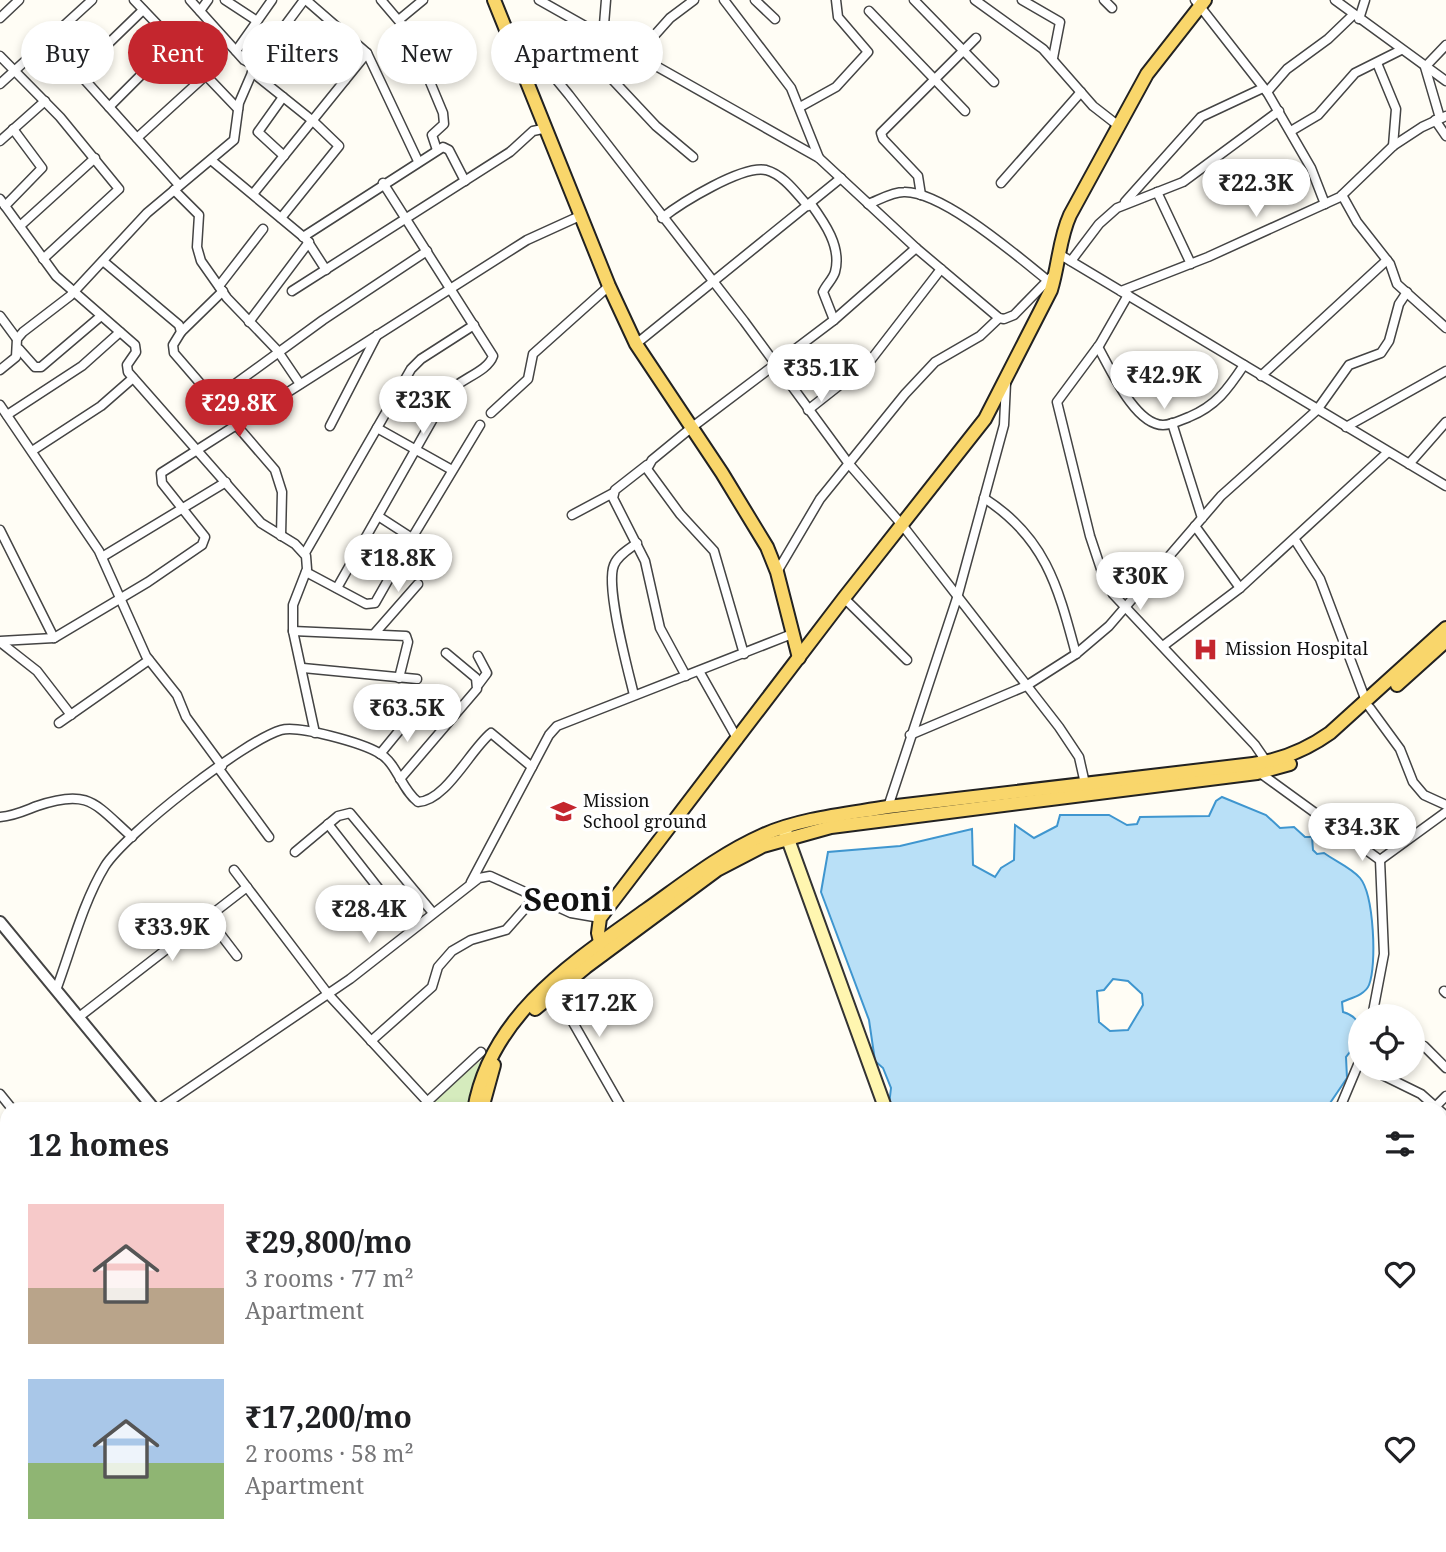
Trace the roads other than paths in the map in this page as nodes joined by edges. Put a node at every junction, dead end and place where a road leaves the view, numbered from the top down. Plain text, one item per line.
1 (92, 0) edge
2 (134, 0) edge
3 (190, 0) edge
4 (208, 0) edge
5 (225, 0) edge
6 (272, 0) edge
7 (305, 0) edge
8 (381, 0) edge
9 (422, 0) edge
10 (494, 0) edge
11 (539, 0) edge
12 (606, 0) edge
13 (694, 0) edge
14 (724, 0) edge
15 (755, 0) edge
16 (836, 0) edge
17 (914, 0) edge
18 (975, 0) edge
19 (1022, 0) edge
20 (1104, 0) edge
21 (1335, 0) edge
22 (1365, 0) edge
23 (16, 1) edge
24 (1200, 2) edge
25 (1112, 8) dead end
26 (143, 10) junction
27 (200, 11) junction
28 (869, 11) dead end
29 (1356, 17) junction
30 (0, 18) edge
31 (400, 19) junction
32 (775, 19) dead end
33 (70, 21) edge
34 (153, 21) edge
35 (257, 21) joint
36 (289, 21) edge
37 (503, 21) edge
38 (576, 21) edge
39 (607, 21) edge
40 (663, 26) edge
41 (114, 38) edge
42 (976, 38) dead end
43 (242, 42) edge
44 (1446, 45) edge
45 (1401, 50) junction
46 (236, 51) junction
47 (963, 51) junction
48 (367, 53) junction
49 (0, 56) edge
50 (242, 57) edge
51 (363, 58) edge
52 (1053, 58) junction
53 (1377, 63) junction
54 (21, 66) edge
55 (1425, 66) junction
56 (15, 71) junction
57 (663, 71) edge
58 (934, 80) junction
59 (1446, 81) edge
60 (995, 82) dead end
61 (0, 84) edge
62 (87, 84) edge
63 (132, 84) edge
64 (196, 84) edge
65 (211, 84) edge
66 (247, 84) edge
67 (270, 84) edge
68 (342, 84) edge
69 (530, 84) edge
70 (559, 84) edge
71 (619, 84) edge
72 (1265, 90) junction
73 (1081, 92) junction
74 (284, 97) junction
75 (45, 100) junction
76 (109, 107) junction
77 (800, 107) junction
78 (238, 109) junction
79 (965, 111) dead end
80 (1279, 111) junction
81 (1440, 118) edge
82 (313, 121) junction
83 (1120, 127) junction
84 (547, 128) junction
85 (13, 129) junction
86 (1291, 131) junction
87 (1446, 135) edge
88 (137, 138) junction
89 (0, 141) edge
90 (1393, 146) junction
91 (437, 150) junction
92 (284, 156) junction
93 (692, 157) dead end
94 (95, 158) junction
95 (819, 158) junction
96 (211, 160) junction
97 (418, 161) junction
98 (841, 178) junction
99 (464, 181) junction
100 (383, 183) junction
101 (1002, 183) dead end
102 (177, 187) junction
103 (1157, 192) junction
104 (253, 194) junction
105 (921, 195) junction
106 (1342, 195) junction
107 (2, 202) edge
108 (868, 204) junction
109 (1325, 204) junction
110 (810, 205) junction
111 (1123, 205) junction
112 (582, 215) junction
113 (281, 218) junction
114 (405, 218) junction
115 (662, 218) junction
116 (20, 226) junction
117 (262, 229) dead end
118 (306, 239) junction
119 (916, 248) junction
120 (427, 251) junction
121 (1059, 254) junction
122 (43, 259) junction
123 (1387, 260) junction
124 (103, 261) junction
125 (1071, 261) junction
126 (1191, 264) junction
127 (326, 270) junction
128 (941, 270) junction
129 (1052, 275) junction
130 (714, 283) junction
131 (609, 286) junction
132 (221, 288) junction
133 (451, 288) junction
134 (292, 291) dead end
135 (74, 292) junction
136 (1407, 292) junction
137 (1124, 293) junction
138 (0, 316) edge
139 (101, 316) junction
140 (999, 318) junction
141 (834, 320) junction
142 (249, 322) junction
143 (474, 324) junction
144 (1446, 328) edge
145 (120, 332) junction
146 (181, 332) junction
147 (377, 335) junction
148 (17, 339) junction
149 (636, 344) junction
150 (1098, 347) junction
151 (19, 349) junction
152 (279, 352) junction
153 (1244, 365) junction
154 (775, 367) junction
155 (0, 370) edge
156 (1446, 371) edge
157 (1261, 376) junction
158 (133, 378) junction
159 (1006, 381) junction
160 (300, 384) junction
161 (214, 400) junction
162 (0, 405) edge
163 (1317, 410) junction
164 (808, 411) junction
165 (491, 413) dead end
166 (7, 415) junction
167 (1446, 422) edge
168 (1172, 424) junction
169 (234, 425) junction
170 (480, 425) dead end
171 (330, 426) dead end
172 (1346, 427) junction
173 (377, 428) junction
174 (691, 428) junction
175 (198, 449) junction
176 (416, 449) junction
177 (32, 451) junction
178 (1388, 452) junction
179 (849, 464) junction
180 (1409, 464) junction
181 (647, 465) junction
182 (452, 470) junction
183 (226, 482) junction
184 (1446, 486) edge
185 (613, 493) junction
186 (984, 498) junction
187 (183, 510) junction
188 (572, 515) dead end
189 (378, 516) junction
190 (1202, 518) junction
191 (903, 526) junction
192 (1195, 526) junction
193 (0, 530) edge
194 (281, 536) junction
195 (412, 538) junction
196 (1294, 540) junction
197 (637, 542) junction
198 (305, 554) junction
199 (102, 557) junction
200 (306, 572) junction
201 (778, 572) junction
202 (418, 584) dead end
203 (337, 588) junction
204 (1240, 588) junction
205 (957, 597) junction
206 (122, 598) junction
207 (844, 598) junction
208 (1124, 608) junction
209 (1446, 628) edge
210 (293, 631) junction
211 (375, 633) junction
212 (792, 634) junction
213 (54, 638) junction
214 (1446, 641) edge
215 (0, 642) edge
216 (1163, 646) junction
217 (446, 653) dead end
218 (744, 654) junction
219 (1076, 654) junction
220 (478, 656) dead end
221 (799, 657) junction
222 (149, 660) junction
223 (907, 660) dead end
224 (303, 668) junction
225 (699, 671) junction
226 (686, 676) junction
227 (399, 678) junction
228 (417, 680) dead end
229 (478, 685) junction
230 (1026, 686) junction
231 (634, 695) junction
232 (1368, 704) junction
233 (71, 715) junction
234 (412, 715) dead end
235 (59, 723) dead end
236 (314, 733) junction
237 (910, 735) junction
238 (738, 740) junction
239 (380, 754) junction
240 (532, 766) junction
241 (220, 767) junction
242 (1262, 768) junction
243 (400, 779) junction
244 (1086, 789) junction
245 (1446, 805) edge
246 (888, 807) junction
247 (1446, 812) edge
248 (0, 817) edge
249 (328, 824) junction
250 (786, 833) junction
251 (132, 837) junction
252 (269, 837) dead end
253 (295, 852) dead end
254 (1380, 860) junction
255 (234, 870) dead end
256 (469, 885) junction
257 (247, 887) junction
258 (536, 896) junction
259 (433, 913) junction
260 (208, 918) junction
261 (600, 918) junction
262 (0, 922) edge
263 (411, 930) junction
264 (601, 948) junction
265 (237, 956) dead end
266 (552, 987) junction
267 (56, 990) junction
268 (328, 994) junction
269 (1374, 1004) edge
270 (79, 1017) junction
271 (371, 1041) junction
272 (1425, 1047) edge
273 (481, 1052) dead end
274 (1446, 1068) edge
275 (1351, 1081) edge
276 (1397, 1081) edge
277 (149, 1102) edge
278 (168, 1102) edge
279 (427, 1102) joint
280 (475, 1102) edge
281 (484, 1102) edge
282 (618, 1102) edge
283 (883, 1102) edge
284 (1342, 1102) edge
285 (1427, 1102) edge

1 - 33 street
2 - 26 street
3 - 27 street
4 - 27 street
5 - 35 street
6 - 35 street
7 - 36 street
7 - 48 street
8 - 31 street
9 - 31 street
10 - 37 main road
11 - 38 street
12 - 39 street
13 - 40 street
14 - 77 street
15 - 32 street
16 - 77 street
17 - 47 street
18 - 52 street
19 - 52 street
20 - 25 street
21 - 29 street
22 - 29 street
23 - 30 street
24 - 72 street
24 - 83 main road
26 - 34 street
26 - 41 street
27 - 46 street
28 - 58 street
29 - 45 street
29 - 72 street
31 - 91 street
42 - 47 street
43 - 46 street
44 - 55 street
45 - 53 street
45 - 55 street
46 - 50 street
47 - 58 street
47 - 60 street
48 - 51 street
48 - 97 street
49 - 56 street
52 - 73 street
53 - 86 street
53 - 90 street
54 - 56 street
55 - 59 street
55 - 81 street
56 - 61 street
56 - 75 street
57 - 95 street
58 - 79 street
58 - 105 street
62 - 76 street
63 - 76 street
64 - 88 street
65 - 78 street
66 - 78 street
67 - 74 street
68 - 82 street
69 - 84 main road
70 - 115 street
71 - 93 street
72 - 80 street
72 - 111 street
73 - 83 street
73 - 101 street
74 - 82 street
74 - 92 street
75 - 85 street
75 - 94 street
76 - 88 street
77 - 95 street
78 - 96 street
80 - 86 street
80 - 103 street
81 - 87 street
81 - 90 street
82 - 92 street
82 - 113 street
83 - 121 main road
84 - 99 street
84 - 112 main road
85 - 89 street
85 - 107 street
86 - 109 street
88 - 102 street
90 - 106 street
91 - 97 street
91 - 99 street
92 - 104 street
94 - 116 street
94 - 122 street
95 - 98 street
96 - 102 street
96 - 104 street
97 - 100 street
98 - 108 street
98 - 110 street
99 - 114 street
100 - 114 street
100 - 118 street
102 - 124 street
102 - 132 street
103 - 111 street
103 - 126 street
104 - 113 street
105 - 108 street
105 - 129 street
106 - 109 street
106 - 123 street
107 - 116 street
108 - 119 street
109 - 126 street
110 - 115 street
110 - 130 street
110 - 141 street
111 - 125 street
112 - 131 main road
112 - 133 street
113 - 118 street
114 - 120 street
114 - 127 street
115 - 130 street
116 - 122 street
117 - 132 street
118 - 127 street
118 - 142 street
119 - 128 street
119 - 141 street
120 - 133 street
120 - 152 street
121 - 125 street
121 - 129 main road
122 - 135 street
123 - 136 street
123 - 157 street
124 - 135 street
124 - 146 street
125 - 137 street
126 - 137 street
127 - 134 street
128 - 140 street
128 - 164 street
129 - 140 street
129 - 159 main road
130 - 149 street
130 - 154 street
131 - 149 main road
131 - 165 street
132 - 142 street
132 - 146 street
133 - 143 street
133 - 147 street
135 - 139 street
135 - 148 street
136 - 144 street
136 - 163 street
137 - 150 street
137 - 153 street
138 - 148 street
139 - 145 street
139 - 151 street
140 - 179 street
141 - 154 street
142 - 152 street
143 - 173 street
143 - 176 street
145 - 158 street
145 - 166 street
146 - 161 street
147 - 160 street
147 - 171 street
148 - 151 street
149 - 174 main road
150 - 168 street
150 - 208 street
151 - 155 street
152 - 160 street
152 - 161 street
153 - 157 street
153 - 168 street
154 - 164 street
154 - 174 street
156 - 172 street
157 - 163 street
158 - 175 street
158 - 177 street
159 - 186 street
159 - 191 main road
160 - 169 street
161 - 169 street
162 - 166 street
163 - 172 street
163 - 190 street
164 - 179 street
166 - 177 street
167 - 180 street
168 - 190 street
169 - 175 street
169 - 194 street
170 - 182 street
172 - 178 street
173 - 176 street
173 - 198 street
174 - 181 street
174 - 201 main road
175 - 183 street
175 - 187 street
176 - 182 street
176 - 189 street
177 - 199 street
178 - 180 street
178 - 196 street
179 - 191 street
179 - 201 street
180 - 184 street
181 - 185 street
181 - 218 street
182 - 195 street
183 - 187 street
183 - 194 street
185 - 188 street
185 - 197 street
186 - 205 street
186 - 219 street
187 - 199 street
187 - 206 street
189 - 195 street
189 - 203 street
190 - 192 street
191 - 205 street
191 - 207 main road
192 - 204 street
192 - 208 street
193 - 213 street
194 - 198 street
195 - 203 street
196 - 204 street
196 - 232 street
197 - 226 street
197 - 231 street
198 - 200 street
199 - 206 street
200 - 203 street
200 - 210 street
201 - 212 main road
202 - 211 street
204 - 216 street
205 - 230 street
205 - 237 street
206 - 213 street
206 - 222 street
207 - 221 main road
207 - 223 street
208 - 216 street
208 - 219 street
209 - 232 main road
210 - 211 street
210 - 224 street
211 - 227 street
212 - 218 street
212 - 221 main road
213 - 215 street
214 - 232 main road
215 - 233 street
216 - 242 street
217 - 229 street
218 - 225 street
219 - 230 street
220 - 229 street
221 - 238 main road
222 - 233 street
222 - 241 street
224 - 227 street
224 - 236 street
225 - 226 street
225 - 238 street
226 - 231 street
227 - 228 street
229 - 243 street
230 - 237 street
230 - 244 street
231 - 240 street
232 - 242 main road
232 - 245 street
233 - 235 street
234 - 239 street
236 - 239 street
236 - 241 street
237 - 246 street
238 - 261 main road
239 - 243 street
240 - 243 street
240 - 256 street
241 - 251 street
241 - 252 street
242 - 244 main road
242 - 254 street
244 - 246 main road
244 - 250 main road
246 - 250 main road
247 - 254 street
248 - 251 street
249 - 253 street
249 - 259 street
249 - 263 street
250 - 264 main road
250 - 283 main road
251 - 267 street
254 - 269 street
255 - 257 street
256 - 258 street
256 - 259 street
257 - 260 street
257 - 268 street
258 - 261 street
258 - 271 street
259 - 263 street
260 - 265 street
260 - 270 street
261 - 264 main road
262 - 267 street
263 - 268 street
264 - 266 main road
266 - 280 main road
266 - 281 main road
266 - 282 street
267 - 270 street
268 - 271 street
268 - 278 street
270 - 277 street
271 - 279 street
272 - 274 street
273 - 279 street
275 - 284 street
276 - 285 street

